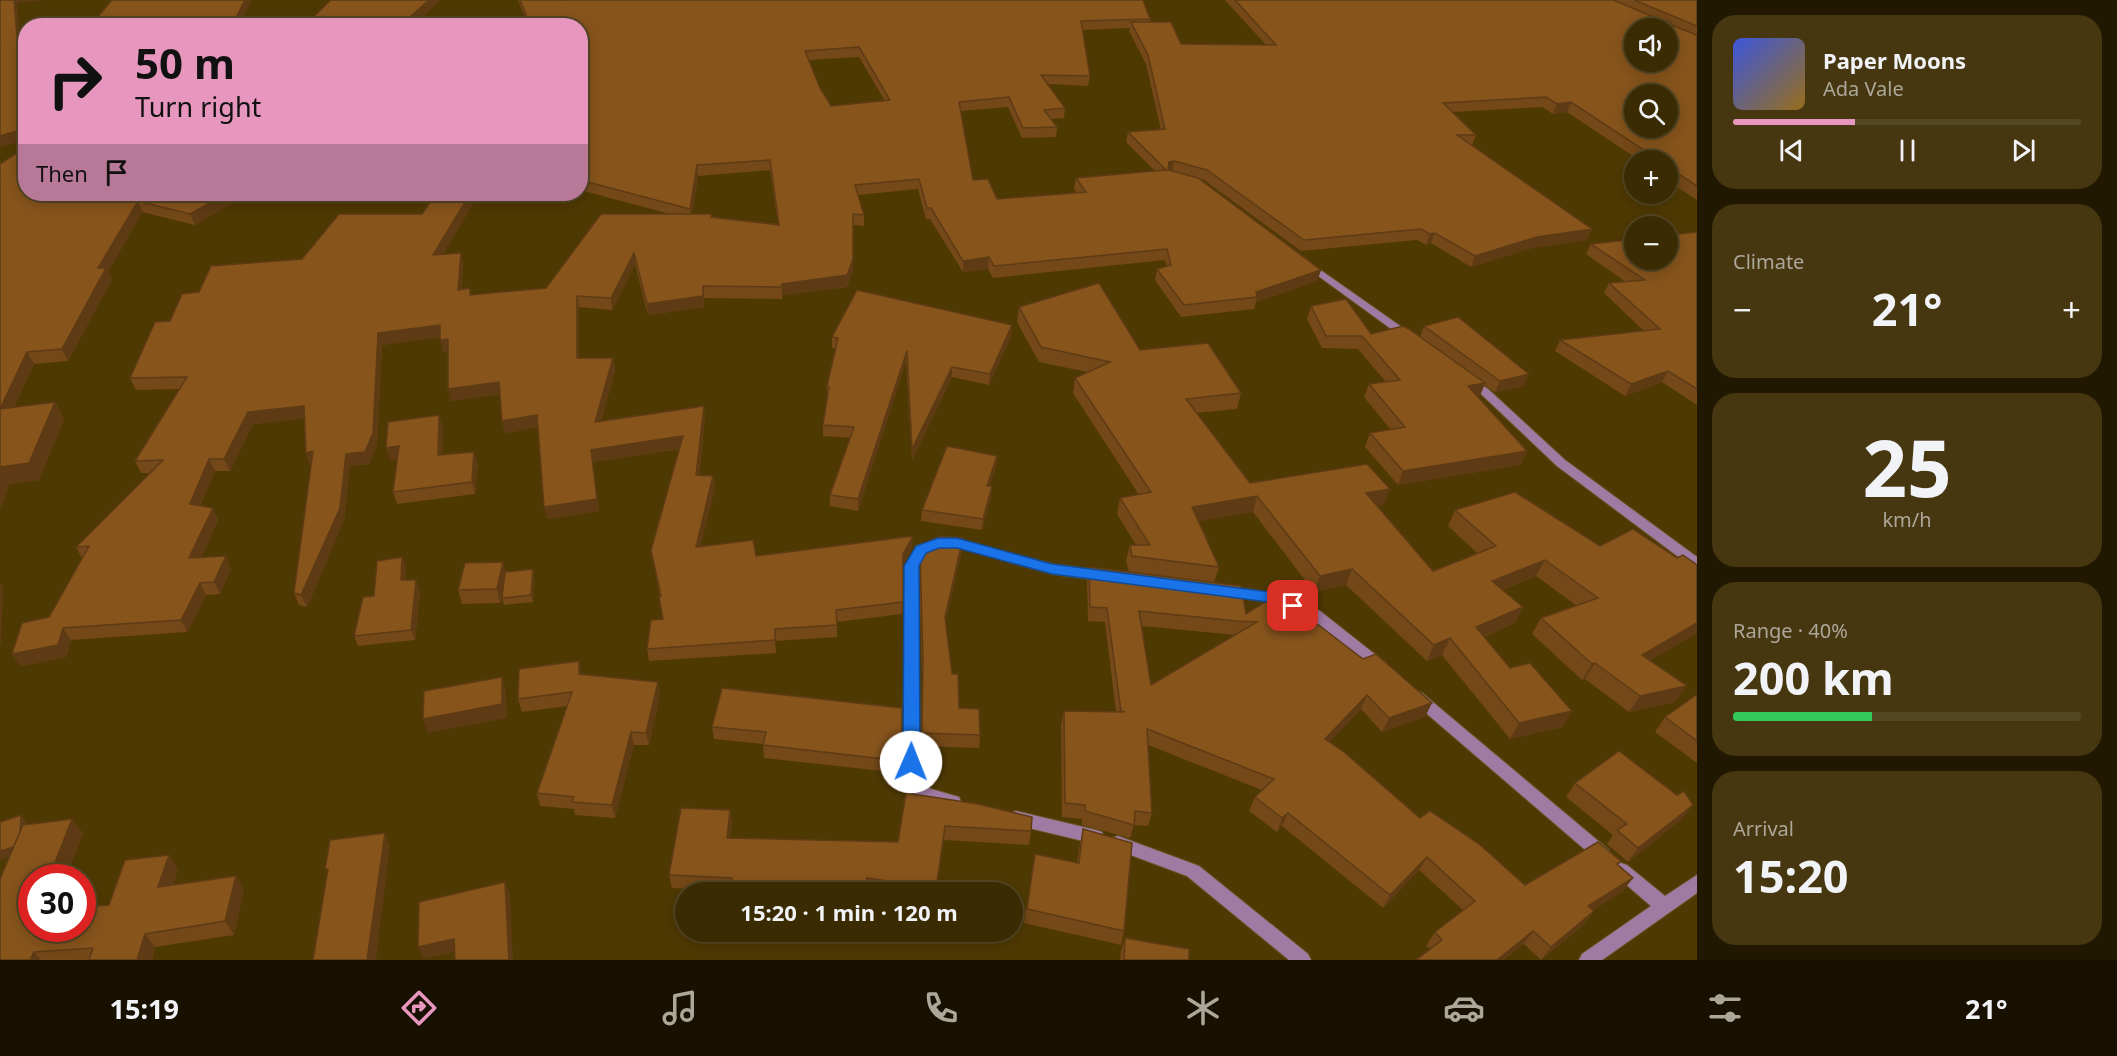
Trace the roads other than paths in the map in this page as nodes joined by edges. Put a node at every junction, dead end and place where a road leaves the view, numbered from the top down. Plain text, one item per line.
1 (1295, 254) edge
2 (1422, 346) edge
3 (1458, 372) edge
4 (1697, 564) edge
5 (1121, 578) edge
6 (1213, 590) edge
7 (966, 806) edge
8 (1001, 814) edge
9 (1697, 882) edge
10 (1664, 906) junction
11 (1302, 960) edge
12 (1588, 960) edge

1 - 2 street
3 - 4 street
5 - 7 street
6 - 10 street
8 - 11 street
9 - 10 street
10 - 12 street

